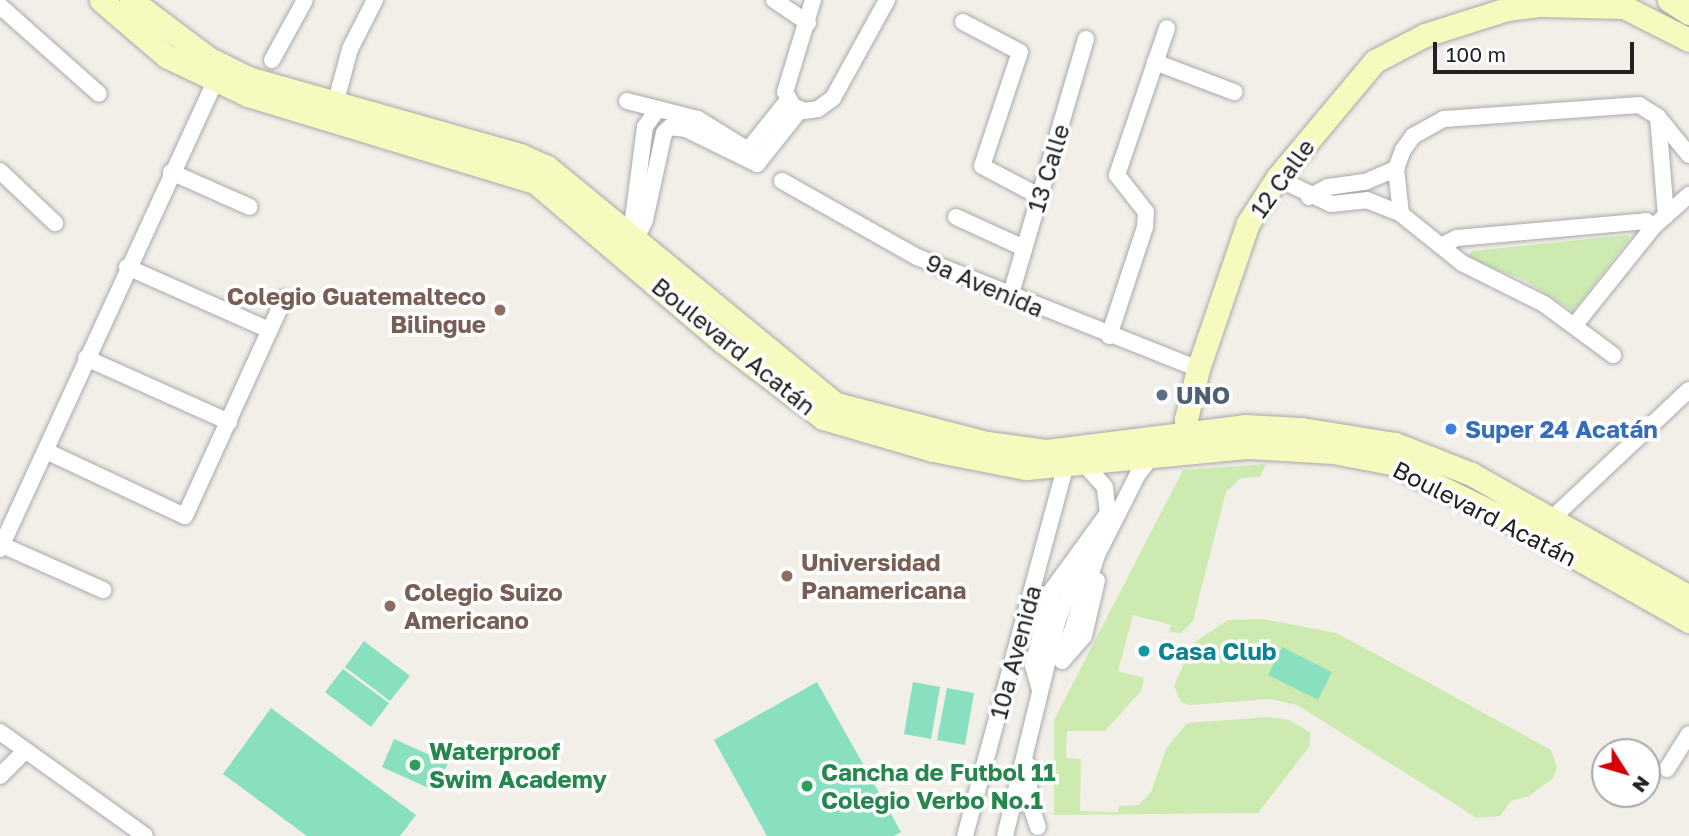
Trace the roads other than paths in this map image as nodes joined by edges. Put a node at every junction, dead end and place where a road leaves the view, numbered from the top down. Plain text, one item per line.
1 (102, 0) edge
2 (131, 0) edge
3 (304, 0) edge
4 (375, 0) edge
5 (813, 0) edge
6 (1669, 0) edge
7 (778, 1) edge
8 (881, 2) edge
9 (0, 6) edge
10 (1689, 13) edge
11 (963, 22) dead end
12 (808, 23) junction
13 (1167, 28) dead end
14 (1086, 39) dead end
15 (1689, 40) edge
16 (272, 61) dead end
17 (1155, 62) junction
18 (218, 73) junction
19 (1234, 92) dead end
20 (99, 94) dead end
21 (627, 101) dead end
22 (794, 105) junction
23 (656, 111) junction
24 (332, 114) junction
25 (1658, 117) junction
26 (683, 124) junction
27 (1689, 155) edge
28 (1396, 169) junction
29 (0, 172) edge
30 (171, 172) junction
31 (1277, 178) junction
32 (782, 181) dead end
33 (1365, 183) junction
34 (1689, 195) edge
35 (1039, 196) junction
36 (1309, 197) junction
37 (1367, 200) junction
38 (250, 207) dead end
39 (1401, 214) junction
40 (956, 217) dead end
41 (1660, 221) junction
42 (55, 223) dead end
43 (633, 243) junction
44 (1441, 246) junction
45 (1024, 248) junction
46 (127, 267) junction
47 (1010, 297) junction
48 (284, 299) dead end
49 (1574, 326) junction
50 (269, 330) junction
51 (1108, 336) junction
52 (1613, 355) dead end
53 (86, 358) junction
54 (1198, 369) junction
55 (1689, 390) edge
56 (229, 422) junction
57 (1188, 441) junction
58 (46, 450) junction
59 (1153, 455) junction
60 (1074, 466) junction
61 (1544, 526) junction
62 (1, 547) edge
63 (1092, 550) junction
64 (103, 590) dead end
65 (1689, 597) edge
66 (1689, 621) edge
67 (1040, 690) junction
68 (0, 732) edge
69 (1689, 734) edge
70 (25, 751) junction
71 (1028, 752) junction
72 (1667, 769) dead end
73 (0, 776) edge
74 (123, 830) edge
75 (1044, 833) edge
76 (145, 836) edge
77 (965, 836) edge
78 (1005, 836) edge

1 - 18 main road, Boulevard Acatán
2 - 18 main road, Boulevard Acatán
3 - 16 street
4 - 24 street
5 - 12 street
6 - 10 main road
7 - 12 street
8 - 22 street
9 - 20 street
11 - 35 street
12 - 22 street
13 - 17 street
14 - 35 street, 13 Calle
15 - 31 main road, 12 Calle
17 - 19 street
17 - 51 street
18 - 24 main road, Boulevard Acatán
18 - 30 street
21 - 23 street
22 - 26 street
22 - 26 street
23 - 26 street
23 - 43 street
24 - 43 main road, Boulevard Acatán
25 - 27 street
25 - 28 street
25 - 41 street
26 - 43 street
28 - 33 street
28 - 39 street
29 - 42 street
30 - 38 street
30 - 46 street
31 - 36 street
31 - 54 main road, 12 Calle
32 - 47 street, 9a Avenida
33 - 36 street
33 - 37 street
34 - 41 street
35 - 45 street, 13 Calle
36 - 37 street
37 - 39 street
39 - 44 street
40 - 45 street
41 - 44 street
41 - 49 street
43 - 57 main road, Boulevard Acatán
43 - 60 main road, Boulevard Acatán
44 - 49 street
45 - 47 street, 13 Calle
46 - 50 street
46 - 53 street
47 - 51 street, 9a Avenida
48 - 50 street
49 - 52 street
50 - 56 street
51 - 54 street, 9a Avenida
53 - 56 street
53 - 58 street
54 - 57 main road, 12 Calle
55 - 61 street
56 - 58 street
57 - 59 main road, Boulevard Acatán
57 - 61 main road, Boulevard Acatán
58 - 62 street
59 - 60 main road, Boulevard Acatán
59 - 63 street
60 - 63 street
60 - 77 street, 10a Avenida
61 - 65 main road, Boulevard Acatán
61 - 66 main road, Boulevard Acatán
62 - 64 street
63 - 67 street
63 - 67 street
67 - 71 street
68 - 70 street
69 - 72 street
70 - 73 street
70 - 74 street
71 - 75 street
71 - 78 street
74 - 76 street
75 - 78 street

